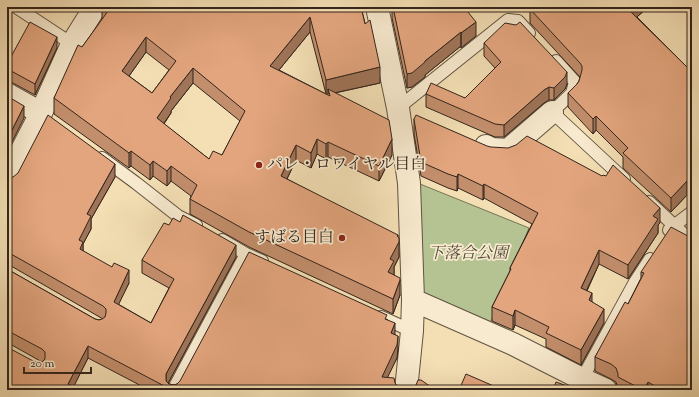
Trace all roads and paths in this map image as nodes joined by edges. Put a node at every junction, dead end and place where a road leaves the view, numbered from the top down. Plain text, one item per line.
1 (16, 7) edge
2 (95, 7) edge
3 (377, 7) edge
4 (539, 43) edge
5 (72, 44) junction
6 (549, 54) edge
7 (7, 94) edge
8 (398, 108) junction
9 (552, 112) junction
10 (44, 115) junction
11 (420, 118) edge
12 (471, 139) edge
13 (92, 150) edge
14 (7, 179) edge
15 (692, 212) edge
16 (674, 226) junction
17 (663, 240) edge
18 (692, 242) edge
19 (655, 252) edge
20 (246, 254) junction
21 (275, 267) edge
22 (414, 300) junction
23 (369, 311) edge
24 (412, 331) junction
25 (582, 379) junction
26 (173, 390) edge
27 (406, 390) edge
28 (606, 390) edge

1 - 5 lane
2 - 5 street
3 - 8 street
4 - 8 lane
5 - 10 street
6 - 9 lane
7 - 10 street
8 - 11 street
8 - 22 street
9 - 12 street
9 - 16 lane
10 - 14 street
13 - 20 lane
15 - 16 lane
16 - 17 lane
16 - 18 lane
19 - 25 lane
20 - 21 lane
20 - 26 lane
22 - 24 street
22 - 25 street
23 - 24 lane
24 - 27 street
25 - 28 street

